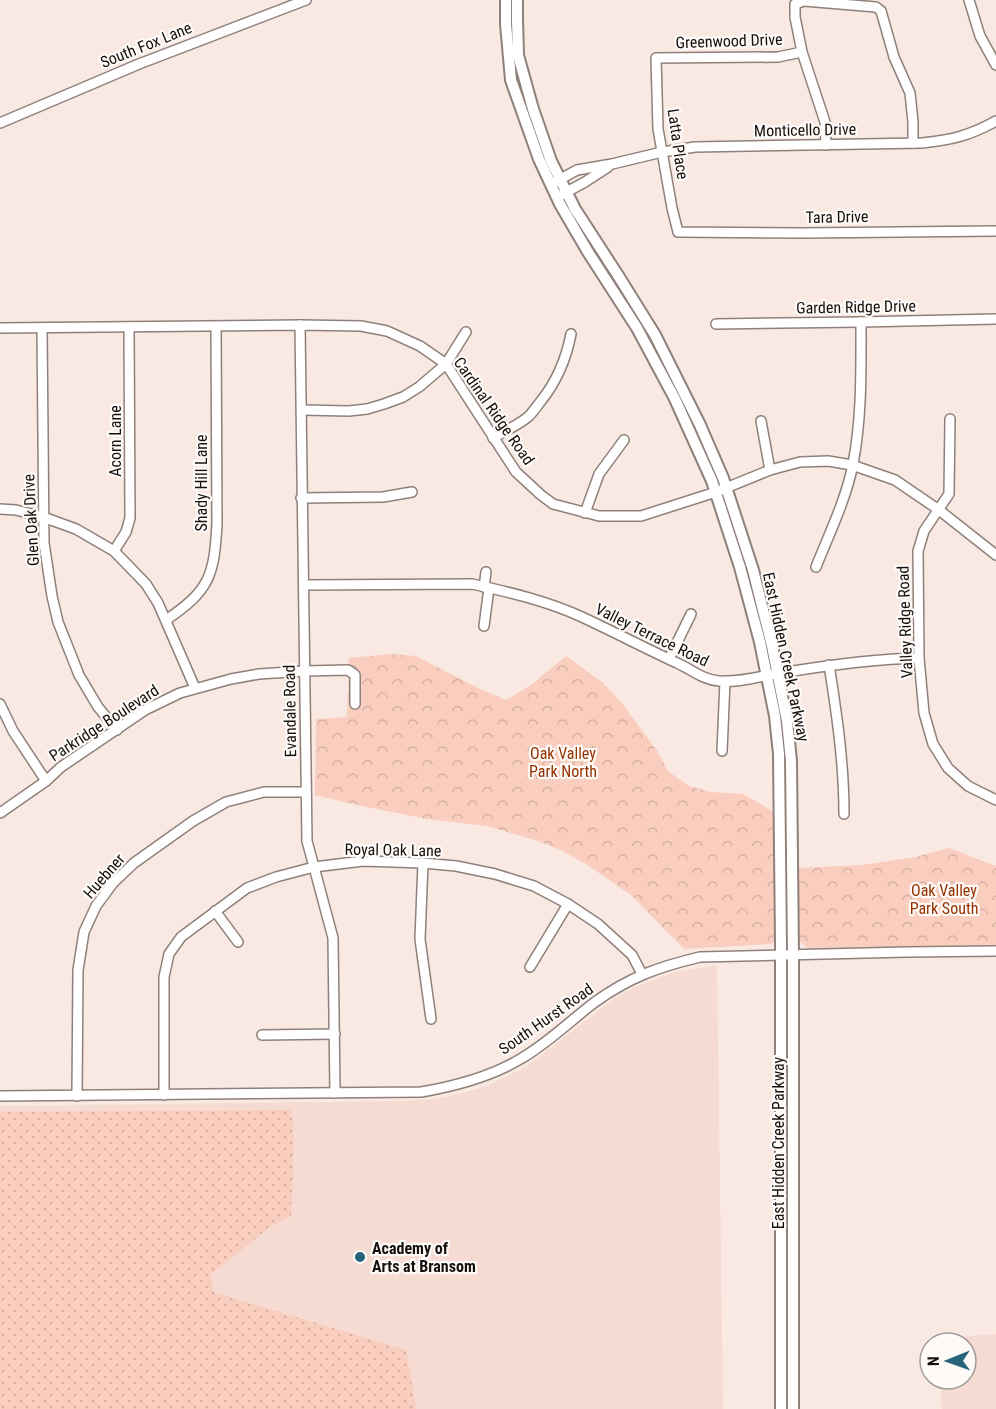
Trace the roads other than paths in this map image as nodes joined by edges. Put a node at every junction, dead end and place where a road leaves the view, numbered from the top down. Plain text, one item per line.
1 (306, 0) edge
2 (506, 0) edge
3 (517, 0) edge
4 (969, 0) edge
5 (802, 52) junction
6 (656, 58) joint
7 (996, 65) edge
8 (996, 121) edge
9 (0, 123) edge
10 (913, 143) junction
11 (826, 145) junction
12 (662, 152) junction
13 (612, 164) junction
14 (555, 181) junction
15 (562, 195) junction
16 (996, 231) edge
17 (678, 232) joint
18 (996, 319) edge
19 (861, 322) junction
20 (716, 324) dead end
21 (300, 325) junction
22 (42, 327) junction
23 (129, 327) junction
24 (216, 327) junction
25 (0, 328) edge
26 (466, 332) dead end
27 (571, 334) dead end
28 (446, 364) junction
29 (302, 410) junction
30 (950, 419) dead end
31 (760, 421) dead end
32 (493, 438) junction
33 (624, 440) dead end
34 (852, 465) junction
35 (770, 470) junction
36 (720, 490) junction
37 (412, 492) dead end
38 (302, 498) junction
39 (0, 509) edge
40 (939, 510) junction
41 (585, 513) junction
42 (43, 517) junction
43 (114, 551) junction
44 (996, 555) edge
45 (816, 567) dead end
46 (486, 572) dead end
47 (304, 585) junction
48 (487, 588) junction
49 (691, 614) dead end
50 (166, 620) junction
51 (484, 626) dead end
52 (919, 658) junction
53 (669, 659) junction
54 (829, 665) junction
55 (304, 671) junction
56 (772, 674) junction
57 (725, 681) junction
58 (195, 688) junction
59 (0, 704) edge
60 (355, 704) dead end
61 (117, 730) junction
62 (722, 751) dead end
63 (46, 781) junction
64 (306, 792) junction
65 (996, 800) edge
66 (0, 813) edge
67 (844, 814) dead end
68 (423, 863) junction
69 (314, 867) junction
70 (568, 904) junction
71 (215, 911) junction
72 (238, 942) dead end
73 (996, 951) edge
74 (787, 956) junction
75 (530, 967) dead end
76 (642, 974) junction
77 (431, 1019) dead end
78 (335, 1034) junction
79 (262, 1035) dead end
80 (335, 1093) junction
81 (164, 1095) junction
82 (0, 1096) edge
83 (77, 1096) junction
84 (779, 1409) edge
85 (793, 1409) edge

1 - 9 street, South Fox Lane
2 - 14 main road, East Hidden Creek Parkway
3 - 14 main road, East Hidden Creek Parkway
4 - 7 street
5 - 6 street, Greenwood Drive
5 - 10 street
5 - 11 street
6 - 12 street, Latta Place
8 - 10 street, Monticello Drive
10 - 11 street, Monticello Drive
11 - 12 street, Monticello Drive
12 - 13 street, Monticello Drive
12 - 17 street, Latta Place
13 - 14 street, Monticello Drive
13 - 15 street, Monticello Drive
14 - 15 main road, East Hidden Creek Parkway
15 - 36 main road, East Hidden Creek Parkway
16 - 17 street, Tara Drive
18 - 19 street, Garden Ridge Drive
19 - 20 street, Garden Ridge Drive
19 - 34 street
21 - 24 street, Cardinal Ridge Road
21 - 28 street, Cardinal Ridge Road
21 - 29 street, Evandale Road
22 - 23 street, Cardinal Ridge Road
22 - 25 street, Cardinal Ridge Road
22 - 42 street, Glen Oak Drive
23 - 24 street, Cardinal Ridge Road
23 - 43 street, Acorn Lane
24 - 50 street, Shady Hill Lane
26 - 28 street
27 - 32 street
28 - 29 street
28 - 32 street, Cardinal Ridge Road
29 - 38 street, Evandale Road
30 - 40 street, Valley Ridge Road
31 - 35 street
32 - 41 street, Cardinal Ridge Road
33 - 41 street
34 - 35 street, Cardinal Ridge Road
34 - 40 street, Cardinal Ridge Road
34 - 45 street
35 - 36 street, Cardinal Ridge Road
36 - 41 street, Cardinal Ridge Road
36 - 56 main road, East Hidden Creek Parkway
37 - 38 street
38 - 47 street, Evandale Road
39 - 42 street
40 - 44 street, Cardinal Ridge Road
40 - 52 street, Valley Ridge Road
42 - 43 street
42 - 61 street, Glen Oak Drive
43 - 50 street
46 - 48 street
47 - 48 street, Valley Terrace Road
47 - 55 street, Evandale Road
48 - 51 street
48 - 53 street, Valley Terrace Road
49 - 53 street
50 - 58 street
52 - 54 street, Valley Terrace Road
52 - 65 street, Valley Ridge Road
53 - 57 street, Valley Terrace Road
54 - 56 street, Valley Terrace Road
54 - 67 street
55 - 58 street, Parkridge Boulevard
55 - 60 street, Parkridge Boulevard
55 - 64 street, Evandale Road
56 - 57 street, Valley Terrace Road
56 - 74 main road, East Hidden Creek Parkway
57 - 62 street
58 - 61 street, Parkridge Boulevard
59 - 63 street
61 - 63 street, Parkridge Boulevard
63 - 66 street, Parkridge Boulevard
64 - 69 street, Evandale Road
64 - 83 street, Huebner
68 - 69 street, Royal Oak Lane
68 - 70 street, Royal Oak Lane
68 - 77 street
69 - 71 street, Royal Oak Lane
69 - 78 street, Evandale Road
70 - 75 street
70 - 76 street, Royal Oak Lane
71 - 72 street
71 - 81 street, Royal Oak Lane
73 - 74 street, South Hurst Road
74 - 76 street, South Hurst Road
74 - 84 main road, East Hidden Creek Parkway
74 - 85 main road, East Hidden Creek Parkway
76 - 80 street, South Hurst Road
78 - 79 street
78 - 80 street, Evandale Road
80 - 81 street, South Hurst Road
81 - 83 street, South Hurst Road
82 - 83 street, South Hurst Road

